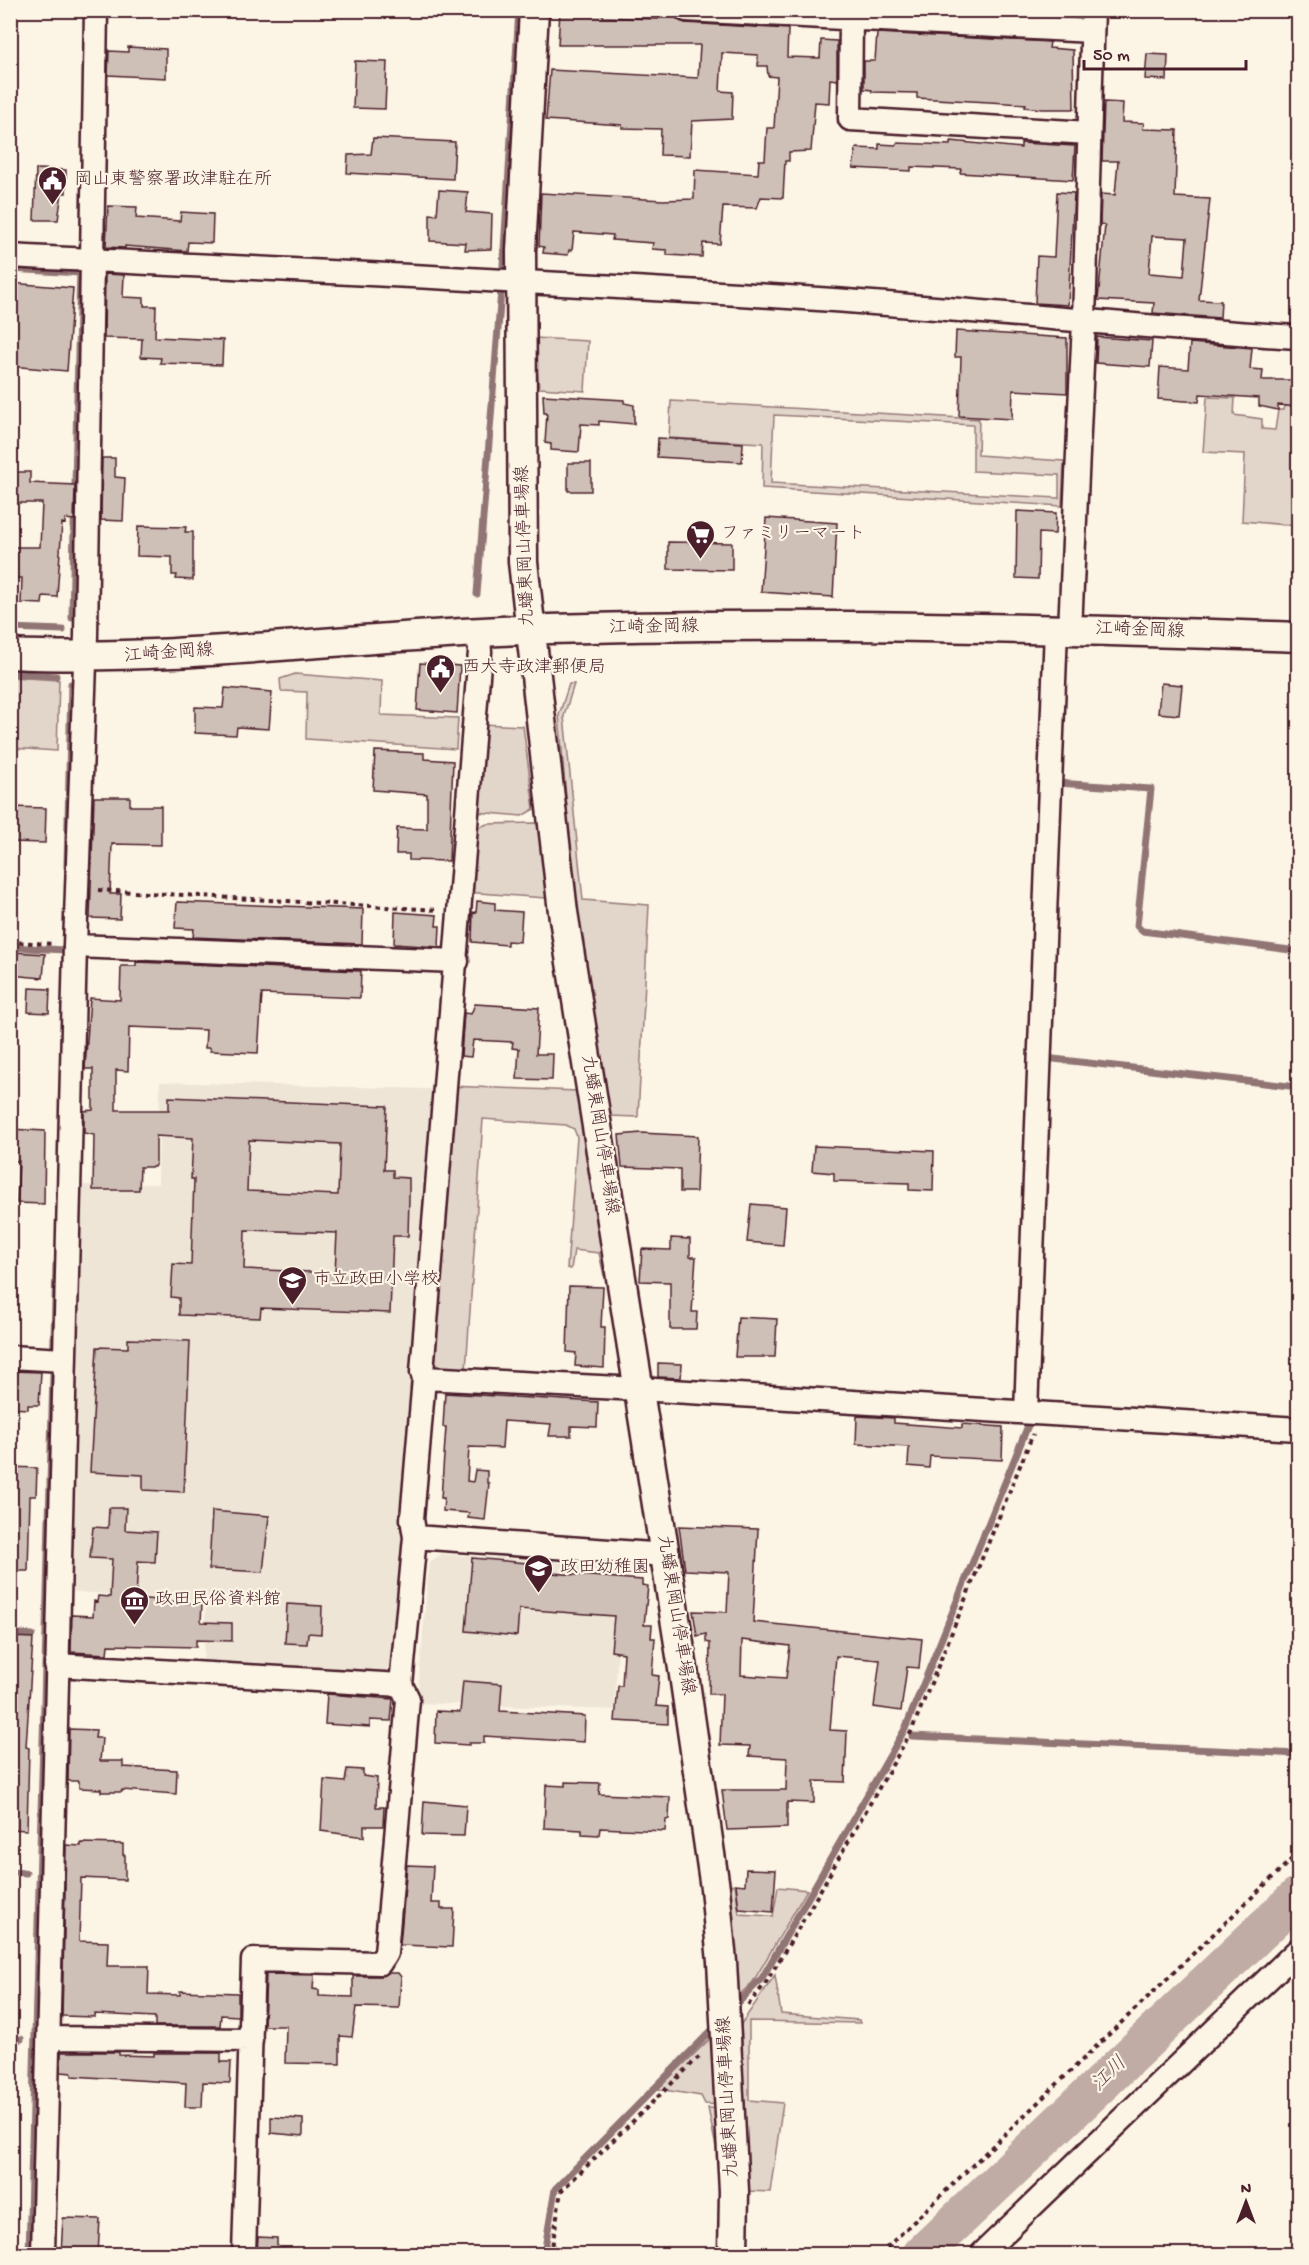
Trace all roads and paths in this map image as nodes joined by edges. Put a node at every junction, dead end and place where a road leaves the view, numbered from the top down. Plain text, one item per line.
1 (96, 10) edge
2 (534, 10) edge
3 (686, 10) edge
4 (851, 18) junction
5 (1089, 26) edge
6 (1084, 133) junction
7 (10, 256) edge
8 (91, 260) junction
9 (521, 282) junction
10 (1084, 321) junction
11 (1299, 337) edge
12 (1063, 629) junction
13 (529, 630) junction
14 (479, 632) junction
15 (1299, 637) edge
16 (10, 654) edge
17 (85, 657) junction
18 (76, 888) junction
19 (446, 910) dead end
20 (10, 942) edge
21 (67, 945) junction
22 (450, 961) junction
23 (10, 1357) edge
24 (57, 1359) junction
25 (424, 1378) junction
26 (639, 1389) junction
27 (1031, 1419) junction
28 (1299, 1429) edge
29 (415, 1537) junction
30 (666, 1555) junction
31 (56, 1665) junction
32 (401, 1686) junction
33 (1299, 1853) edge
34 (1299, 1950) edge
35 (726, 2033) junction
36 (49, 2038) junction
37 (246, 2040) junction
38 (43, 2254) edge
39 (244, 2254) edge
40 (551, 2254) edge
41 (734, 2254) edge
42 (880, 2254) edge
43 (982, 2254) edge

1 - 8 street
2 - 9 main road, 九蟠東岡山停車場線
3 - 4 street
4 - 5 street
4 - 6 street
5 - 6 street
6 - 10 street
7 - 8 street
8 - 9 street
8 - 17 street
9 - 10 street
9 - 13 main road, 九蟠東岡山停車場線
10 - 11 street
10 - 12 street
12 - 13 main road, 江崎金岡線
12 - 15 main road, 江崎金岡線
12 - 27 street
13 - 14 main road, 江崎金岡線
13 - 26 main road, 九蟠東岡山停車場線
14 - 17 main road, 江崎金岡線
14 - 22 street
16 - 17 main road, 江崎金岡線
17 - 18 street
18 - 19 path
18 - 21 street
20 - 21 path
21 - 22 street
21 - 24 street
22 - 25 street
23 - 24 street
24 - 31 street
25 - 26 street
25 - 29 street
26 - 27 street
26 - 30 main road, 九蟠東岡山停車場線
27 - 28 street
27 - 35 path
29 - 30 street
29 - 32 street
30 - 35 main road, 九蟠東岡山停車場線
31 - 32 street
31 - 36 street
32 - 37 street
33 - 42 path
34 - 43 street
35 - 40 path
35 - 41 main road, 九蟠東岡山停車場線
36 - 37 street
36 - 38 street
37 - 39 street

